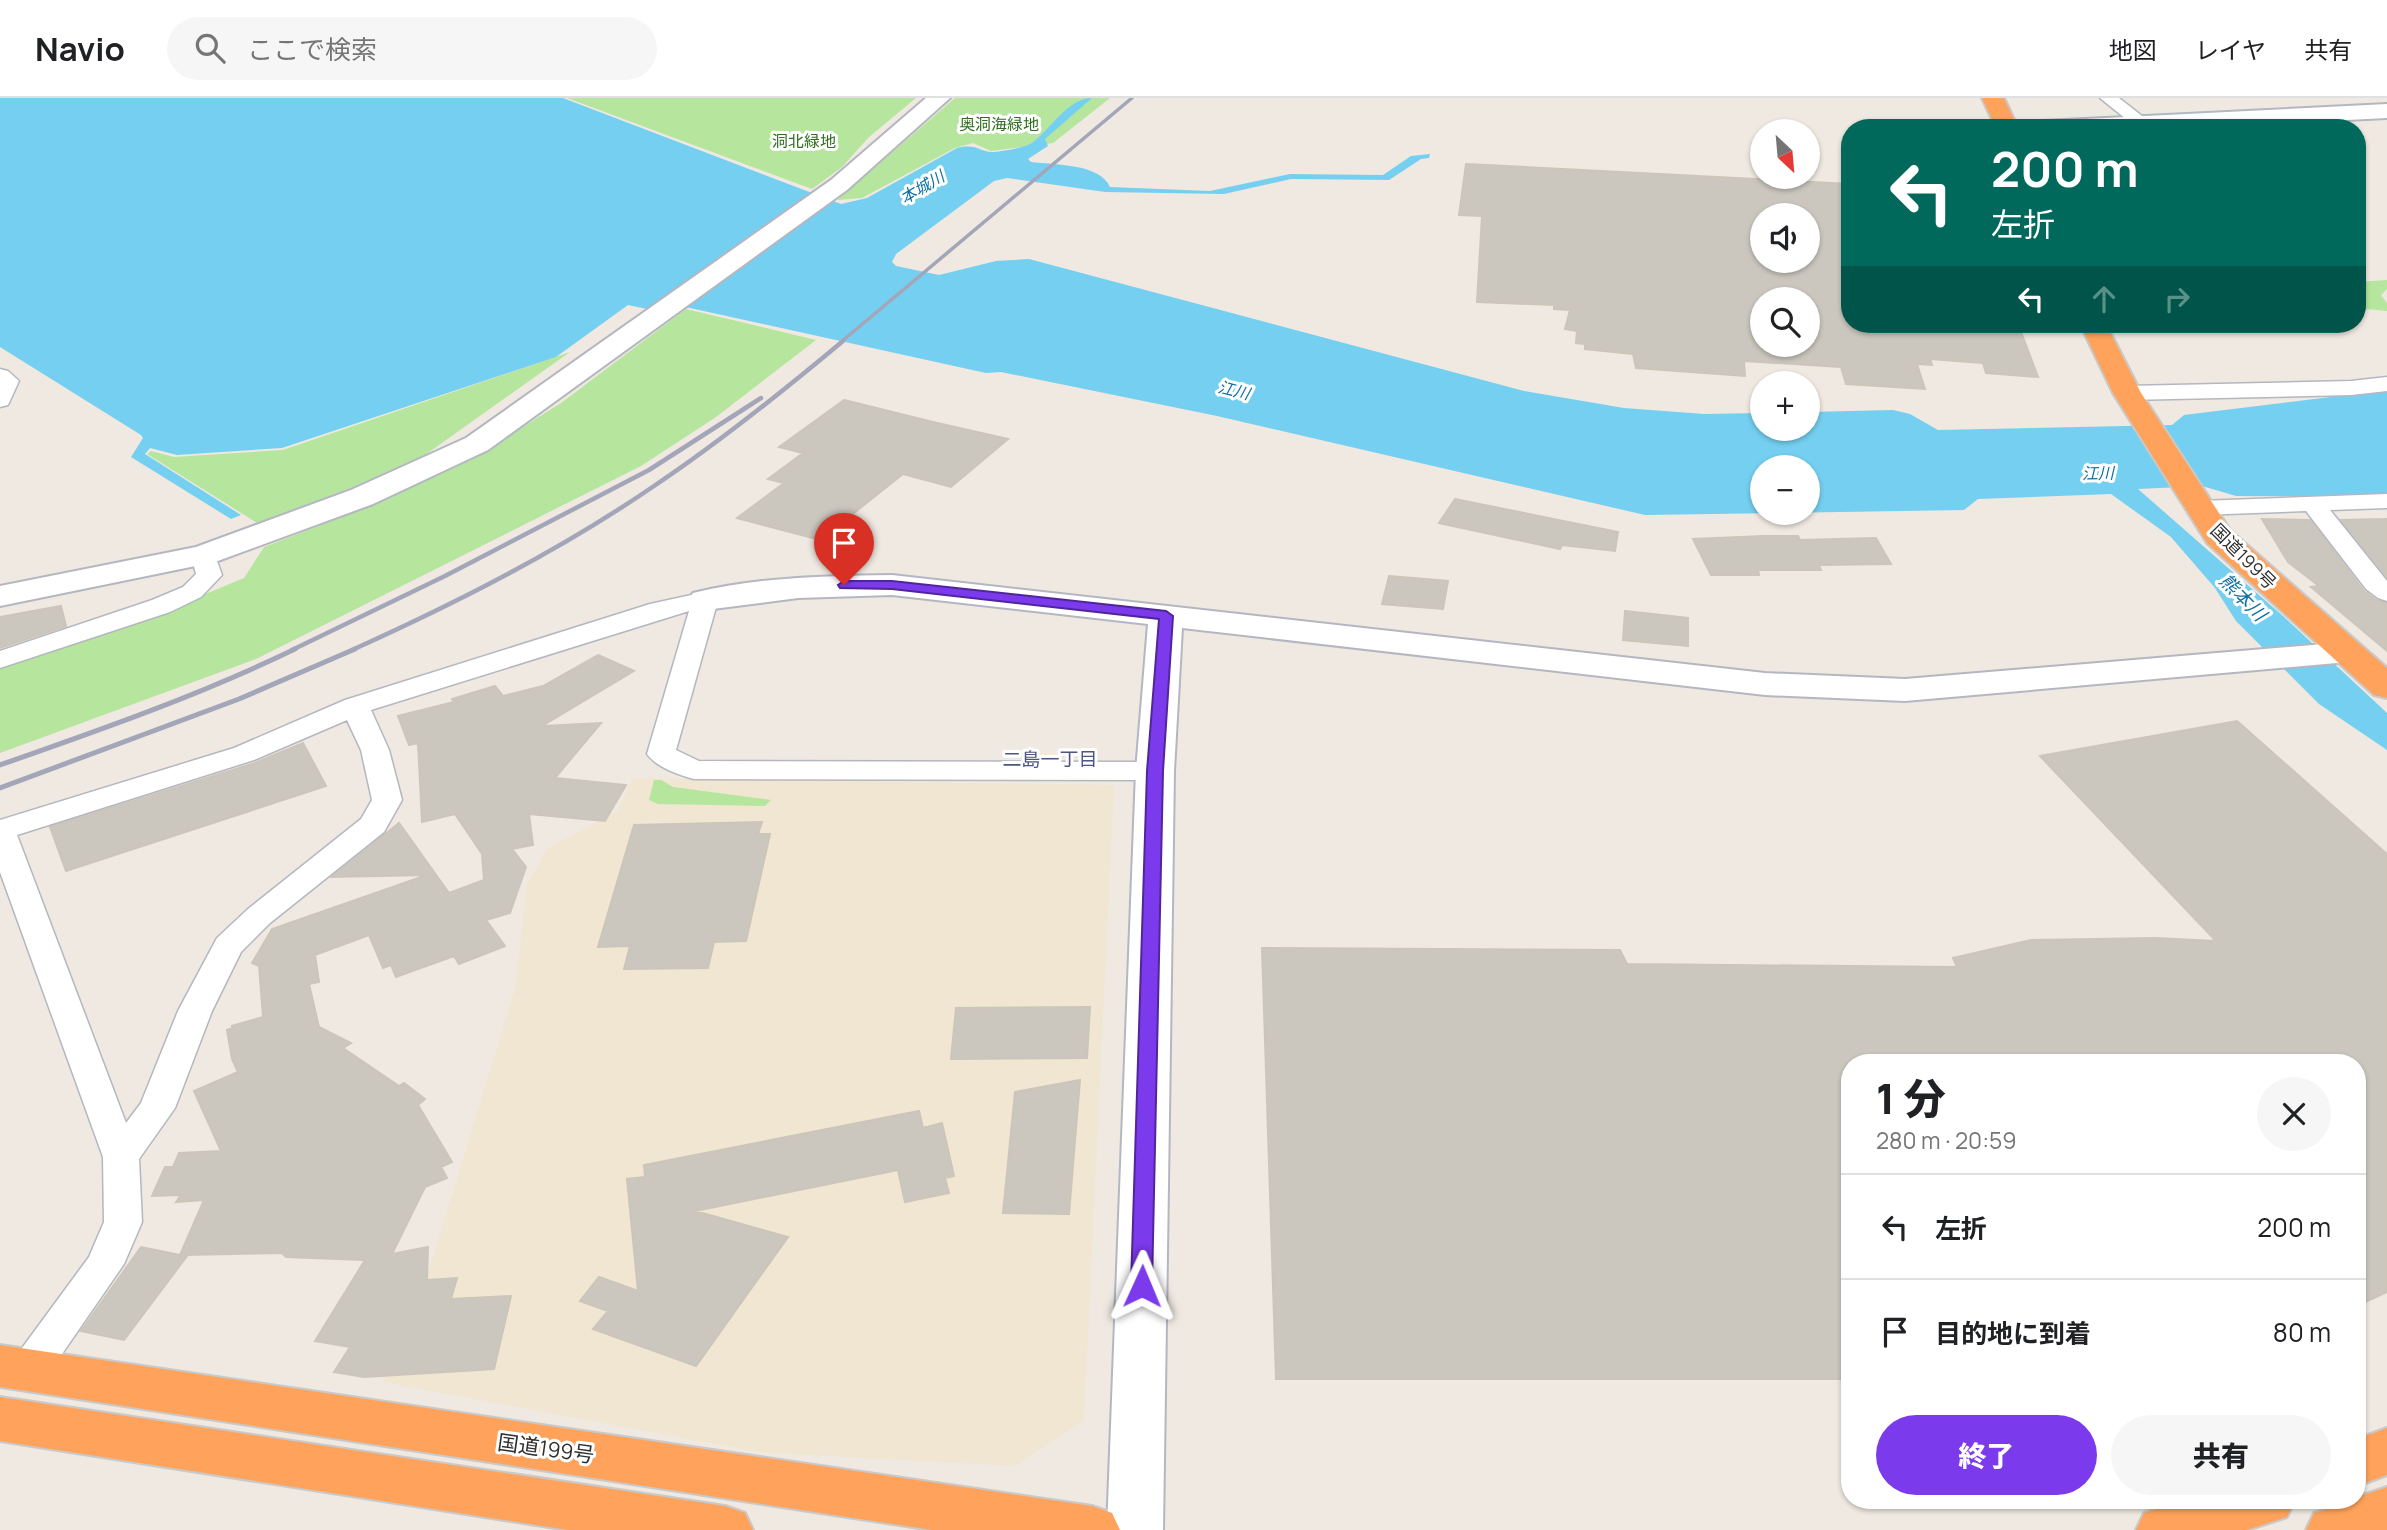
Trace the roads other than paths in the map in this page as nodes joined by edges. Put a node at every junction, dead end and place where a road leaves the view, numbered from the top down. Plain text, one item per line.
1 (939, 98) edge
2 (1993, 98) edge
3 (2109, 98) edge
4 (2387, 111) edge
5 (2003, 119) edge
6 (2137, 119) edge
7 (2224, 119) edge
8 (2097, 333) edge
9 (0, 376) edge
10 (2387, 384) edge
11 (2129, 397) junction
12 (0, 400) edge
13 (2387, 501) edge
14 (2197, 503) junction
15 (2312, 503) junction
16 (204, 555) junction
17 (2383, 587) edge
18 (0, 596) edge
19 (705, 600) junction
20 (1166, 616) junction
21 (2348, 652) junction
22 (0, 660) edge
23 (2387, 687) edge
24 (355, 706) junction
25 (1155, 771) junction
26 (0, 830) edge
27 (121, 1157) junction
28 (14, 1369) edge
29 (0, 1419) edge
30 (2387, 1451) edge
31 (2366, 1459) edge
32 (2237, 1509) edge
33 (2387, 1511) edge
34 (725, 1530) edge
35 (1093, 1530) edge
36 (1135, 1530) edge
37 (2164, 1530) edge
38 (2334, 1530) edge

1 - 16 street
2 - 5 highway
3 - 6 street
4 - 7 street
8 - 11 highway, 国道199号
9 - 12 street
10 - 11 street
11 - 14 highway, 国道199号
13 - 15 street
14 - 15 street
14 - 21 highway, 国道199号
15 - 17 street
16 - 18 street
16 - 22 street
19 - 20 street
19 - 24 street
19 - 25 street
20 - 21 street
20 - 25 street
21 - 23 highway, 国道199号
24 - 26 street
24 - 27 street
25 - 36 street
26 - 27 street
27 - 28 street
28 - 35 highway, 国道199号
29 - 34 highway
30 - 31 highway
32 - 37 highway
33 - 38 highway

